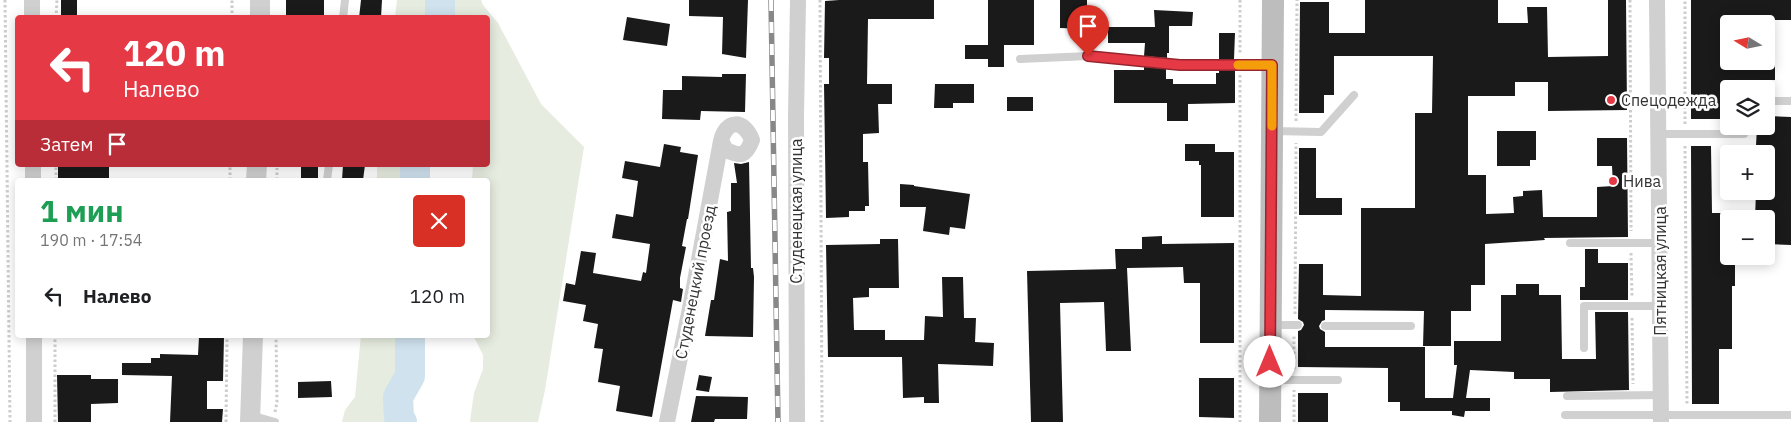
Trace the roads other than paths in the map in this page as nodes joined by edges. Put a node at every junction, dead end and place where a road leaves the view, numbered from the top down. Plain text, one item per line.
1 (32, 0) edge
2 (260, 0) edge
3 (344, 0) edge
4 (798, 0) edge
5 (1273, 0) edge
6 (1657, 0) edge
7 (32, 15) edge
8 (260, 15) edge
9 (343, 15) edge
10 (1020, 59) dead end
11 (1272, 65) junction
12 (1354, 95) dead end
13 (1775, 101) edge
14 (1791, 101) edge
15 (1272, 131) junction
16 (1658, 134) junction
17 (1720, 134) edge
18 (721, 141) dead end
19 (1660, 242) junction
20 (1570, 243) dead end
21 (1660, 306) junction
22 (1270, 325) junction
23 (1296, 325) road end
24 (1325, 326) dead end
25 (1411, 326) dead end
26 (34, 338) edge
27 (253, 338) edge
28 (1584, 348) dead end
29 (1270, 380) junction
30 (1338, 380) dead end
31 (1661, 395) junction
32 (1567, 396) dead end
33 (1565, 415) dead end
34 (1791, 415) edge
35 (250, 418) edge
36 (1661, 418) edge
37 (34, 422) edge
38 (274, 422) edge
39 (667, 422) edge
40 (796, 422) edge
41 (1270, 422) edge

1 - 7 street
2 - 8 street
3 - 9 lane
4 - 40 street, Студенецкая улица
5 - 11 main road
6 - 16 street, Пятницкая улица
10 - 11 lane
11 - 15 main road
12 - 15 lane
13 - 14 lane
15 - 22 main road
16 - 17 lane
16 - 19 street, Пятницкая улица
18 - 39 street, Студенецкий проезд
19 - 20 lane
19 - 21 street, Пятницкая улица
21 - 28 lane
21 - 31 street, Пятницкая улица
22 - 23 lane
22 - 29 main road
24 - 25 lane
26 - 37 street
27 - 35 street
29 - 30 lane
29 - 41 main road
31 - 32 lane
31 - 36 street, Пятницкая улица
33 - 36 lane
34 - 36 lane
35 - 38 lane

